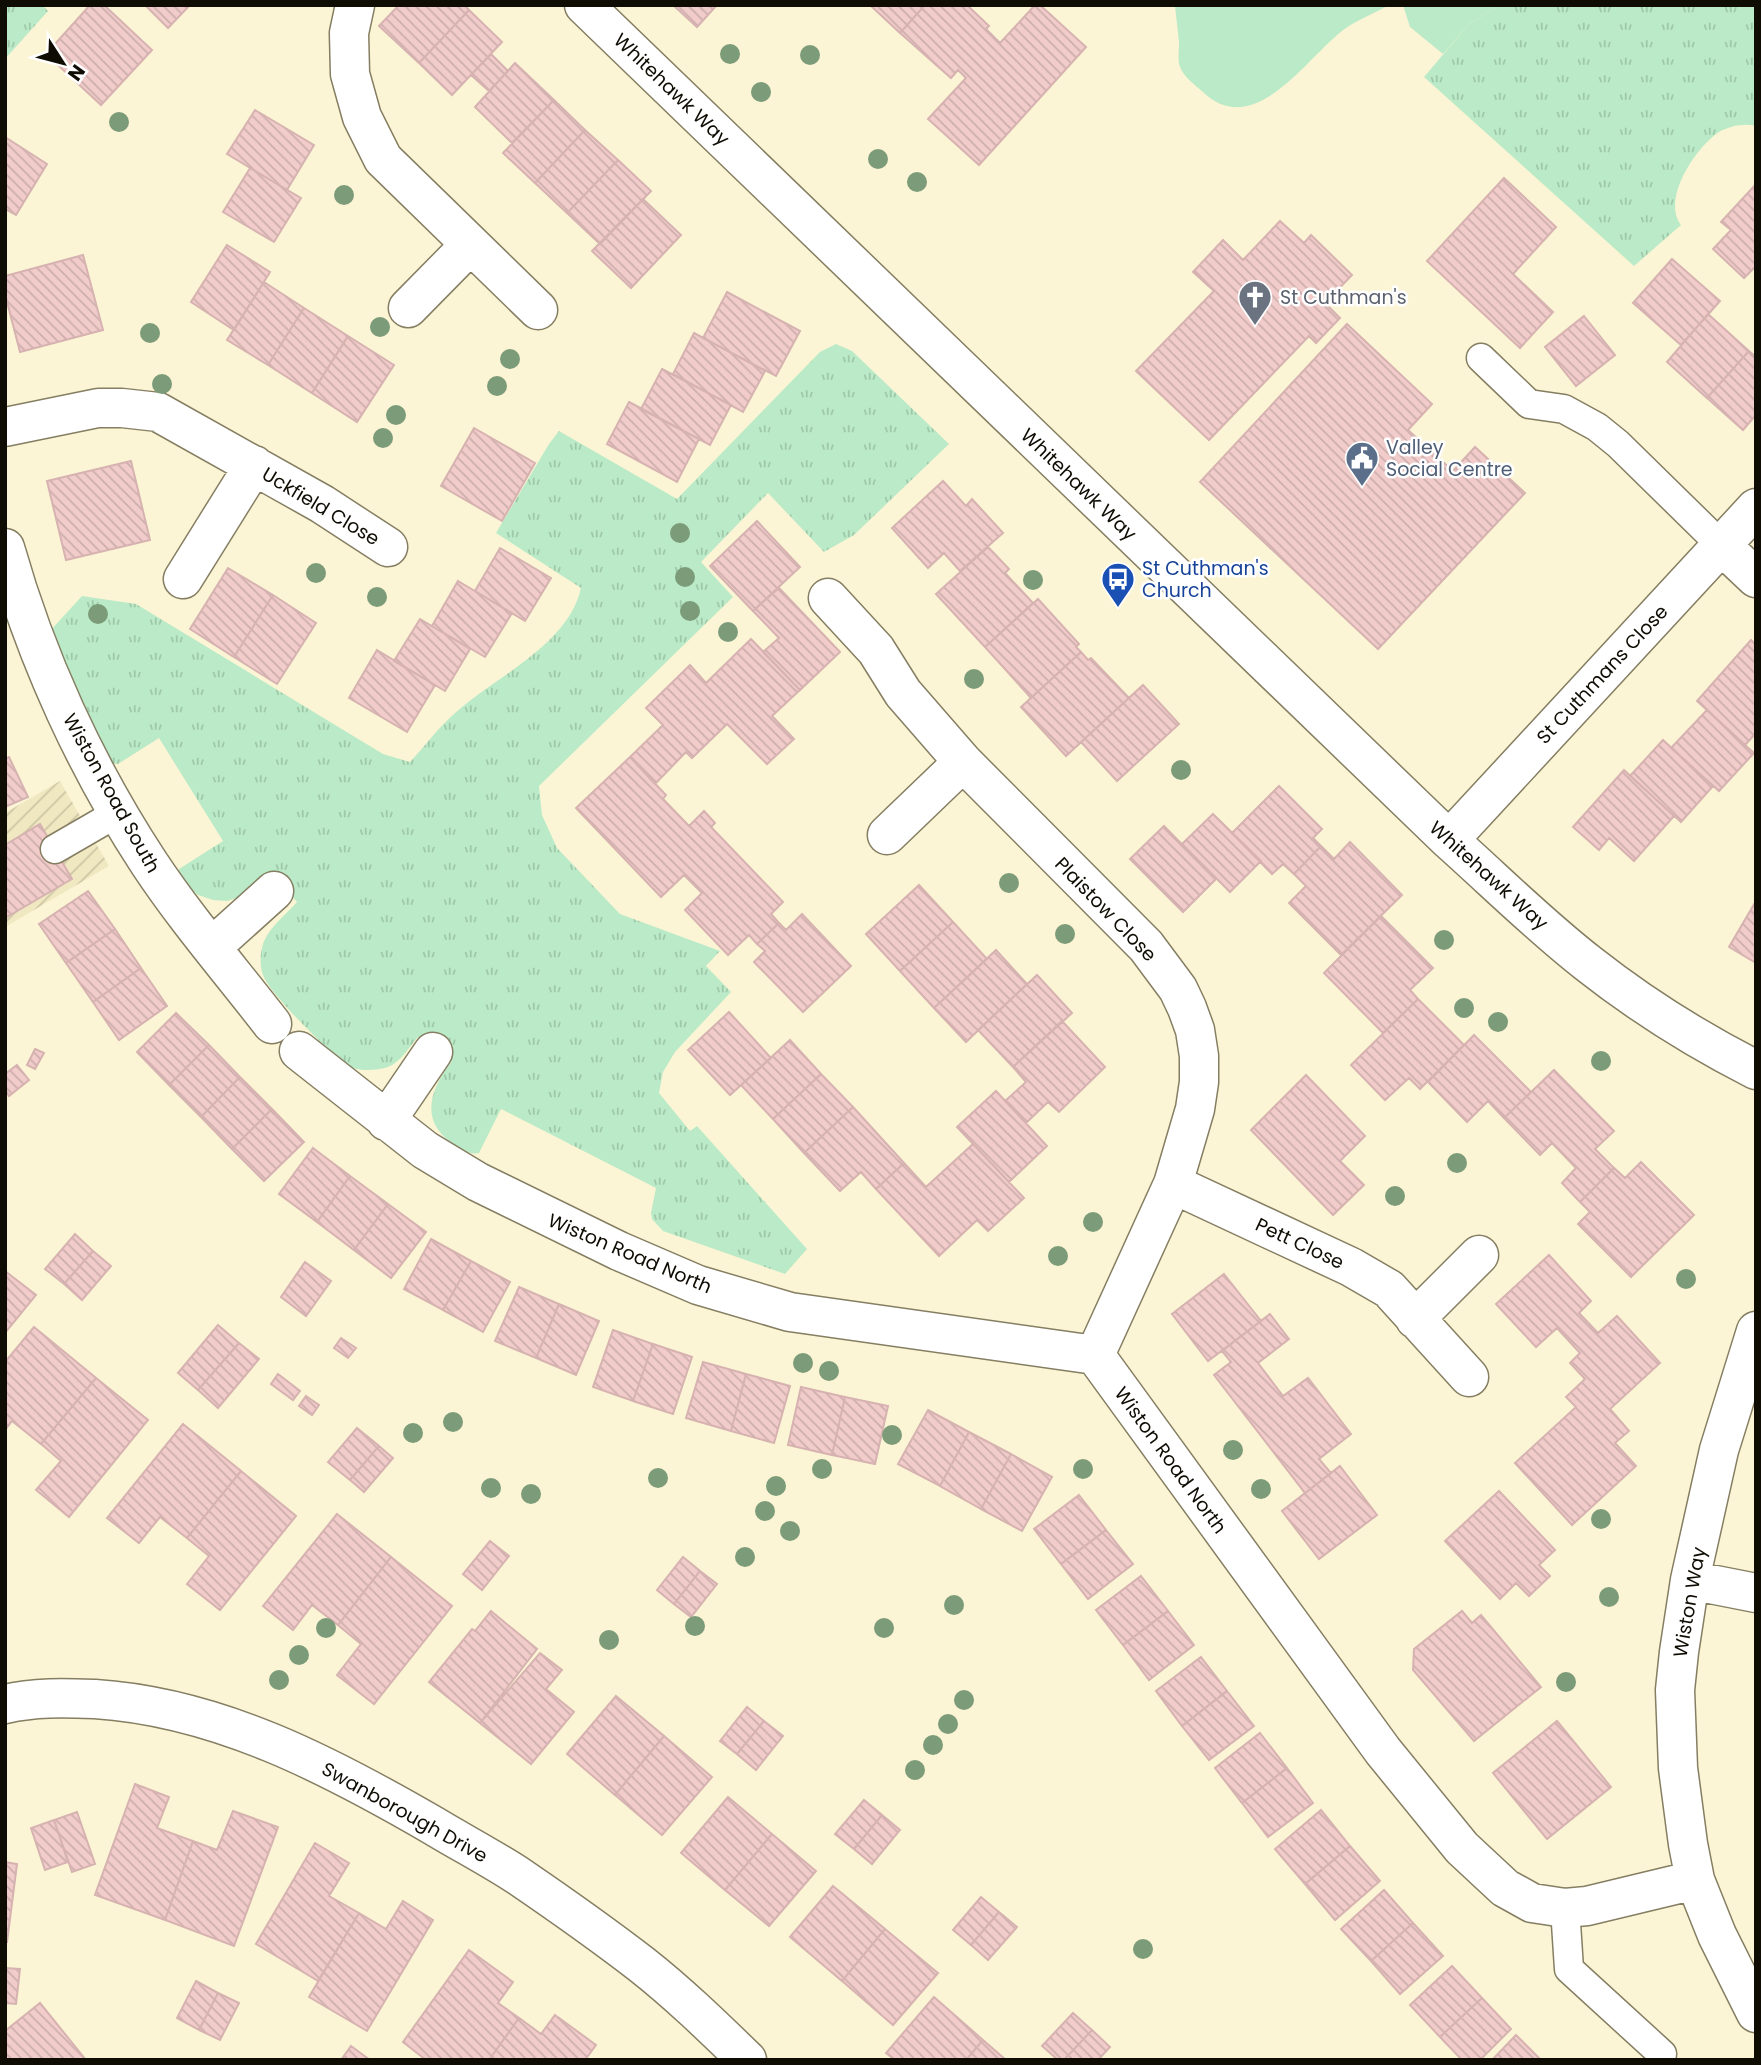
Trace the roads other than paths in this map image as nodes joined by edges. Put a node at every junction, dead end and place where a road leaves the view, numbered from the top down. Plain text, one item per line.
1 (355, 5) edge
2 (584, 5) edge
3 (470, 245) junction
4 (408, 307) dead end
5 (538, 310) dead end
6 (1481, 358) dead end
7 (5, 427) edge
8 (254, 465) junction
9 (1756, 508) edge
10 (1721, 545) junction
11 (388, 547) dead end
12 (5, 548) edge
13 (1756, 578) edge
14 (183, 579) dead end
15 (828, 598) dead end
16 (963, 762) junction
17 (119, 812) junction
18 (887, 835) dead end
19 (1449, 840) junction
20 (55, 849) dead end
21 (274, 891) dead end
22 (213, 946) junction
23 (272, 1024) dead end
24 (299, 1051) dead end
25 (433, 1052) dead end
26 (1756, 1070) edge
27 (386, 1121) junction
28 (1173, 1184) junction
29 (1479, 1255) dead end
30 (1415, 1319) junction
31 (1756, 1331) edge
32 (1095, 1355) junction
33 (1469, 1377) dead end
34 (1690, 1580) junction
35 (1756, 1593) edge
36 (7, 1695) edge
37 (1695, 1880) junction
38 (1565, 1908) junction
39 (1756, 2013) edge
40 (1661, 2054) dead end
41 (747, 2060) edge

1 - 3 street
2 - 19 street, Whitehawk Way
3 - 4 street
3 - 5 street
6 - 10 lane
7 - 8 street, Uckfield Close
8 - 11 street, Uckfield Close
8 - 14 street, Uckfield Close
9 - 10 street, St Cuthmans Close
10 - 13 street
10 - 19 street, St Cuthmans Close
12 - 17 street, Wiston Road South
15 - 16 street, Plaistow Close
16 - 18 street
16 - 28 street, Plaistow Close
17 - 20 lane
17 - 22 street, Wiston Road South
19 - 26 street, Whitehawk Way
21 - 22 street
22 - 23 street, Wiston Road South
24 - 27 street, Wiston Road North
25 - 27 street
27 - 32 street, Wiston Road North
28 - 30 street, Pett Close
28 - 32 street, Plaistow Close
29 - 30 street
30 - 33 street, Pett Close
31 - 34 street, Wiston Way
32 - 38 street, Wiston Road North
34 - 35 street
34 - 37 street, Wiston Way
36 - 41 street, Swanborough Drive
37 - 38 street, Wiston Road North
37 - 39 street
38 - 40 lane

